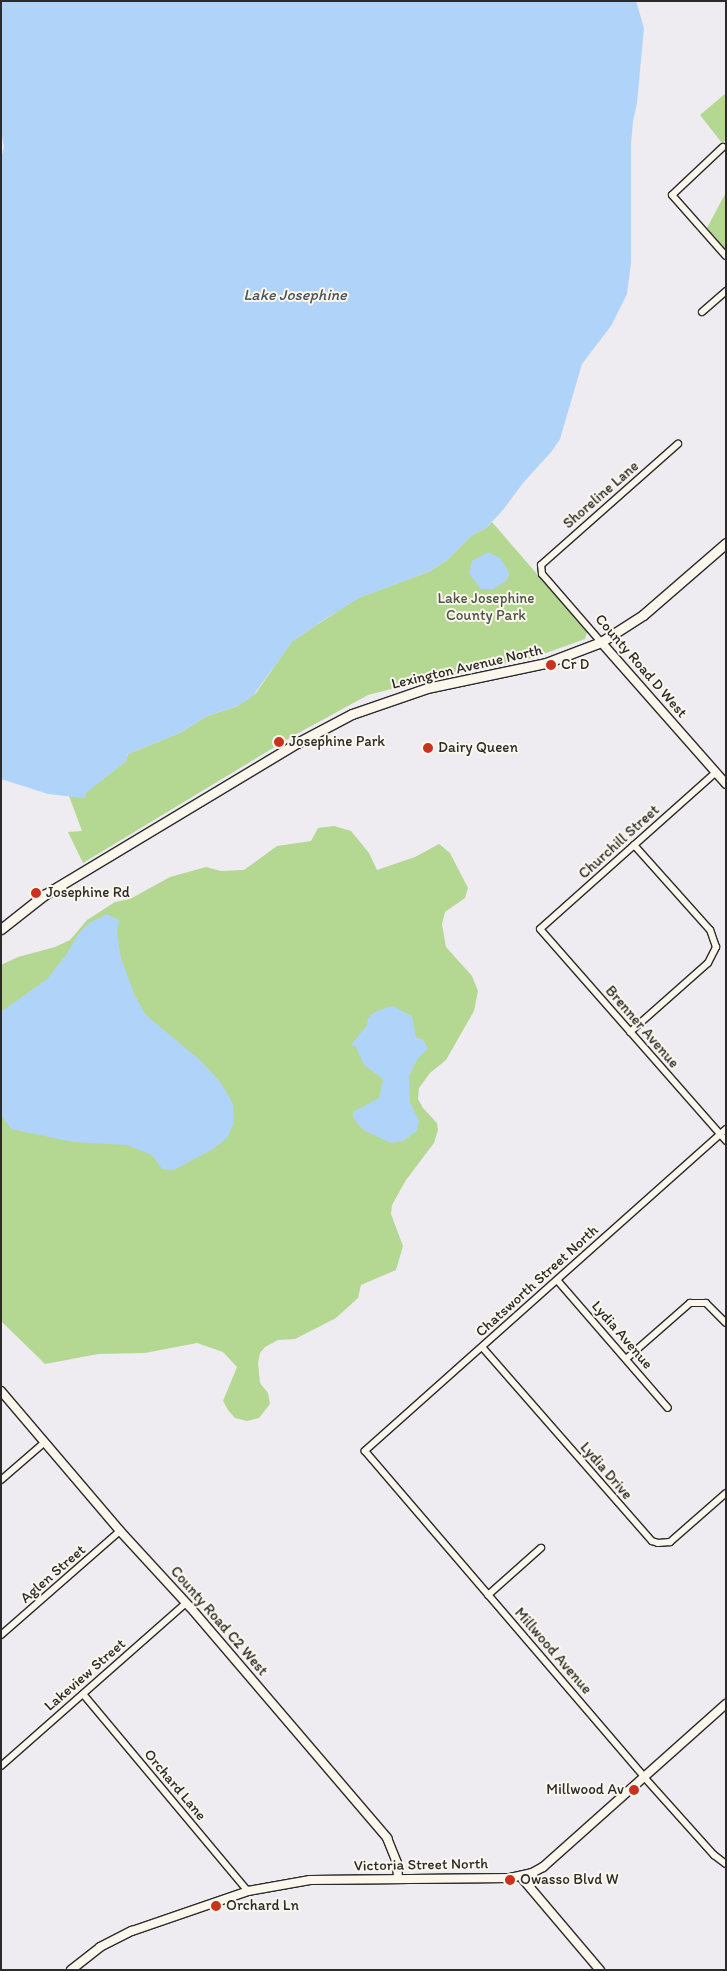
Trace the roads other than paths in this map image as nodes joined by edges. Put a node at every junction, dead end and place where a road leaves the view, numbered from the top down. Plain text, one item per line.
1 (723, 147) dead end
2 (726, 256) edge
3 (726, 291) edge
4 (702, 312) dead end
5 (678, 444) dead end
6 (726, 543) edge
7 (541, 565) joint
8 (601, 642) junction
9 (716, 773) junction
10 (726, 784) edge
11 (634, 845) junction
12 (1, 929) edge
13 (540, 929) joint
14 (630, 1032) junction
15 (726, 1129) edge
16 (720, 1134) junction
17 (726, 1141) edge
18 (557, 1280) junction
19 (726, 1323) edge
20 (482, 1347) junction
21 (626, 1359) junction
22 (1, 1391) edge
23 (668, 1408) dead end
24 (45, 1442) junction
25 (365, 1451) joint
26 (1, 1480) edge
27 (726, 1493) edge
28 (120, 1531) junction
29 (540, 1548) dead end
30 (488, 1595) junction
31 (186, 1603) junction
32 (1, 1635) edge
33 (83, 1694) junction
34 (726, 1704) edge
35 (1, 1766) edge
36 (644, 1777) junction
37 (726, 1864) edge
38 (521, 1877) junction
39 (398, 1878) junction
40 (248, 1891) junction
41 (71, 1970) edge
42 (600, 1970) edge

1 - 2 street
3 - 4 street
5 - 7 street, Shoreline Lane
6 - 8 main road, Lexington Avenue North
7 - 8 street, County Road D West
8 - 9 street, County Road D West
8 - 12 main road, Lexington Avenue North
9 - 10 street, County Road D West
9 - 11 street, Churchill Street
11 - 13 street, Churchill Street
11 - 14 street
13 - 14 street, Brenner Avenue
14 - 16 street, Brenner Avenue
15 - 16 street, Chatsworth Street North
16 - 17 street, Brenner Avenue
16 - 18 street, Chatsworth Street North
18 - 20 street, Chatsworth Street North
18 - 21 street, Lydia Avenue
19 - 21 street
20 - 25 street, Chatsworth Street North
20 - 27 street, Lydia Drive
21 - 23 street, Lydia Avenue
22 - 24 street, County Road C2 West
24 - 26 street
24 - 28 street, County Road C2 West
25 - 30 street, Millwood Avenue
28 - 31 street, County Road C2 West
28 - 32 street, Aglen Street
29 - 30 street
30 - 36 street, Millwood Avenue
31 - 33 street, Lakeview Street
31 - 39 street, County Road C2 West
33 - 35 street, Lakeview Street
33 - 40 street, Orchard Lane
34 - 36 street, Victoria Street North
36 - 37 street, Millwood Avenue
36 - 38 street, Victoria Street North
38 - 39 street, Victoria Street North
38 - 42 street
39 - 40 street, Victoria Street North
40 - 41 street, Victoria Street North

